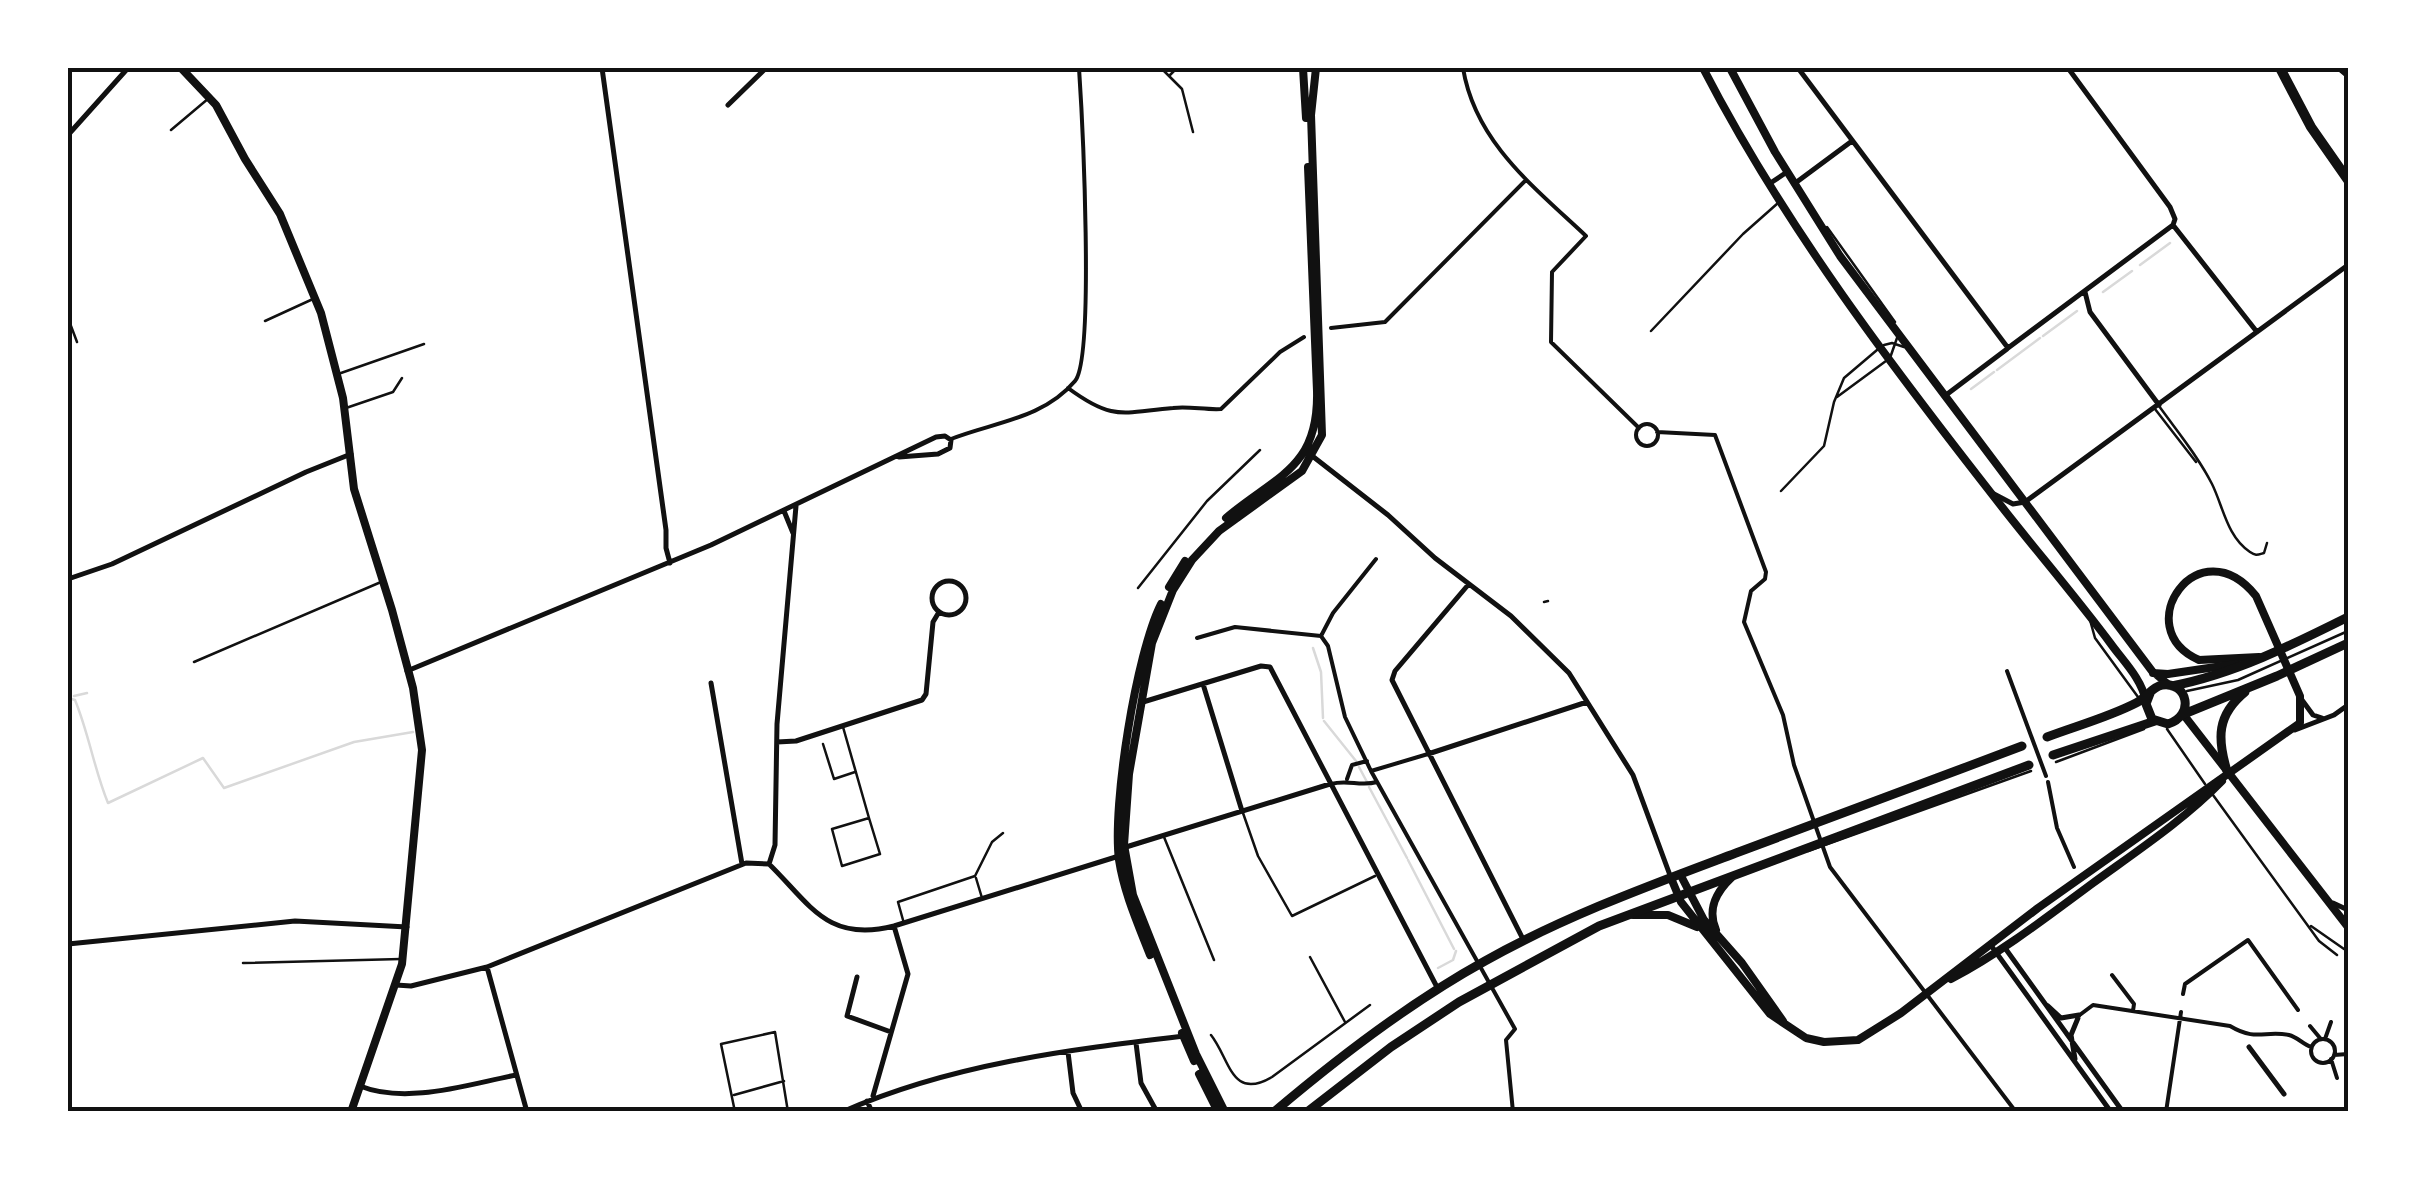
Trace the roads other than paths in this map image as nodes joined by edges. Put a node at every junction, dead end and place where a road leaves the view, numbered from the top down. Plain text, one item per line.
1 (128, 68) edge
2 (181, 68) edge
3 (602, 68) edge
4 (754, 68) edge
5 (1079, 68) edge
6 (1161, 68) edge
7 (1177, 68) edge
8 (1304, 68) edge
9 (1316, 68) edge
10 (1463, 68) edge
11 (1704, 68) edge
12 (1730, 68) edge
13 (1798, 68) edge
14 (2068, 68) edge
15 (2280, 68) edge
16 (2342, 68) edge
17 (764, 70) edge
18 (2348, 73) edge
19 (1169, 76) junction
20 (210, 97) junction
21 (728, 106) dead end
22 (171, 130) dead end
23 (1193, 132) dead end
24 (68, 135) edge
25 (1852, 141) junction
26 (1788, 172) junction
27 (1526, 180) junction
28 (2348, 180) edge
29 (1768, 184) junction
30 (1796, 187) junction
31 (1779, 202) junction
32 (2173, 225) junction
33 (2348, 265) edge
34 (2086, 290) junction
35 (316, 298) junction
36 (68, 318) edge
37 (264, 321) dead end
38 (1331, 328) dead end
39 (1651, 331) dead end
40 (1898, 331) junction
41 (2257, 332) junction
42 (1304, 338) dead end
43 (77, 342) dead end
44 (424, 344) dead end
45 (1896, 344) junction
46 (1882, 346) junction
47 (2008, 348) junction
48 (1914, 353) junction
49 (1890, 358) junction
50 (336, 374) junction
51 (402, 378) dead end
52 (1068, 388) junction
53 (1946, 394) junction
54 (1836, 398) junction
55 (2157, 407) junction
56 (344, 409) junction
57 (1639, 428) junction
58 (1657, 432) junction
59 (951, 439) junction
60 (1308, 443) junction
61 (1260, 450) dead end
62 (351, 454) junction
63 (898, 456) junction
64 (1313, 457) junction
65 (1988, 489) junction
66 (1781, 492) dead end
67 (2025, 502) junction
68 (796, 506) junction
69 (784, 511) junction
70 (794, 536) junction
71 (2266, 543) dead end
72 (1376, 558) dead end
73 (670, 563) junction
74 (68, 579) edge
75 (383, 581) junction
76 (1468, 584) junction
77 (1138, 588) dead end
78 (938, 612) junction
79 (2348, 616) edge
80 (2348, 631) edge
81 (1320, 636) junction
82 (1197, 638) dead end
83 (2348, 642) edge
84 (2264, 656) junction
85 (194, 662) dead end
86 (2246, 663) junction
87 (2007, 671) dead end
88 (407, 672) junction
89 (2153, 673) junction
90 (711, 683) dead end
91 (1203, 684) junction
92 (2254, 684) junction
93 (2174, 687) junction
94 (2298, 691) junction
95 (2146, 700) junction
96 (1588, 702) junction
97 (1140, 703) junction
98 (2348, 706) edge
99 (2184, 714) junction
100 (2326, 718) junction
101 (2162, 723) junction
102 (843, 726) junction
103 (2294, 730) junction
104 (2047, 737) dead end
105 (777, 742) junction
106 (824, 744) dead end
107 (2022, 746) dead end
108 (1428, 754) junction
109 (2055, 758) dead end
110 (1366, 761) junction
111 (2030, 768) dead end
112 (2229, 771) junction
113 (856, 772) junction
114 (1371, 772) junction
115 (1347, 779) junction
116 (1377, 782) junction
117 (1331, 784) junction
118 (2197, 799) junction
119 (1242, 811) junction
120 (870, 818) junction
121 (1003, 833) dead end
122 (1164, 836) junction
123 (1121, 852) junction
124 (742, 864) junction
125 (769, 864) junction
126 (2074, 867) dead end
127 (1739, 872) junction
128 (1378, 875) junction
129 (975, 876) junction
130 (1676, 876) junction
131 (2319, 892) junction
132 (1682, 894) junction
133 (982, 898) junction
134 (2348, 910) edge
135 (1622, 916) junction
136 (904, 923) junction
137 (2309, 925) junction
138 (894, 926) junction
139 (2348, 927) edge
140 (406, 928) junction
141 (1701, 929) junction
142 (1998, 938) junction
143 (1720, 939) junction
144 (1524, 941) junction
145 (68, 944) edge
146 (1990, 944) junction
147 (2344, 949) dead end
148 (2001, 950) junction
149 (2337, 955) dead end
150 (1310, 957) dead end
151 (403, 959) junction
152 (1214, 960) dead end
153 (244, 963) dead end
154 (487, 967) junction
155 (2112, 975) dead end
156 (2024, 976) junction
157 (857, 977) dead end
158 (396, 985) junction
159 (1938, 986) junction
160 (1438, 989) junction
161 (2183, 994) dead end
162 (1370, 1005) dead end
163 (2298, 1010) dead end
164 (2133, 1011) junction
165 (2080, 1015) junction
166 (2180, 1015) junction
167 (2331, 1022) dead end
168 (1345, 1024) junction
169 (1786, 1025) junction
170 (2310, 1026) dead end
171 (892, 1032) junction
172 (1210, 1035) dead end
173 (1186, 1036) junction
174 (2323, 1039) junction
175 (2071, 1041) junction
176 (1136, 1042) junction
177 (2312, 1047) junction
178 (2249, 1048) dead end
179 (1068, 1052) junction
180 (2348, 1054) edge
181 (2332, 1057) junction
182 (2079, 1068) junction
183 (516, 1075) junction
184 (2337, 1078) dead end
185 (784, 1081) junction
186 (360, 1086) junction
187 (2284, 1094) dead end
188 (732, 1095) junction
189 (870, 1099) junction
190 (351, 1112) edge
191 (526, 1112) edge
192 (735, 1112) edge
193 (788, 1112) edge
194 (842, 1112) edge
195 (872, 1112) edge
196 (1082, 1112) edge
197 (1157, 1112) edge
198 (1222, 1112) edge
199 (1274, 1112) edge
200 (1307, 1112) edge
201 (1513, 1112) edge
202 (2016, 1112) edge
203 (2111, 1112) edge
204 (2123, 1112) edge
205 (2166, 1112) edge

1 - 24 street
2 - 20 street
3 - 73 street
4 - 17 street
5 - 52 street
6 - 19 lane
7 - 19 lane
8 - 60 street
9 - 64 street
10 - 27 street
11 - 29 street
12 - 26 street
13 - 25 street
14 - 32 street
15 - 28 highway
16 - 18 highway
17 - 21 street
19 - 23 lane
20 - 22 lane
20 - 35 street
25 - 30 street
25 - 47 street
26 - 29 street
26 - 30 street
27 - 38 street
27 - 57 street
29 - 31 street
30 - 31 street
30 - 40 street
31 - 39 lane
31 - 46 street
32 - 34 street
32 - 41 street
33 - 41 street
34 - 47 street
34 - 55 street
35 - 37 lane
35 - 50 street
36 - 43 lane
40 - 45 lane
40 - 48 street
41 - 55 street
42 - 52 street
44 - 50 lane
45 - 46 lane
45 - 48 lane
45 - 49 lane
46 - 49 street
46 - 54 lane
47 - 53 street
48 - 53 street
49 - 54 lane
49 - 65 street
50 - 56 street
51 - 56 lane
52 - 59 street
53 - 67 street
54 - 66 lane
55 - 67 street
55 - 71 lane
56 - 62 street
57 - 58 street
57 - 58 street
58 - 202 street
59 - 63 street
59 - 63 street
60 - 64 street
60 - 123 street
61 - 77 lane
62 - 74 street
62 - 75 street
63 - 68 street
64 - 76 street
64 - 97 street
65 - 67 street
65 - 95 street
67 - 89 street
68 - 69 street
68 - 70 street
69 - 70 street
69 - 73 street
70 - 105 street
72 - 81 street
73 - 88 street
75 - 85 lane
75 - 88 street
76 - 96 street
76 - 108 street
78 - 78 street
78 - 102 street
79 - 84 main road
80 - 93 lane
81 - 82 street
81 - 110 street
83 - 92 main road
84 - 86 main road
84 - 94 street
86 - 89 street
86 - 93 main road
87 - 126 street
88 - 140 street
89 - 93 street
90 - 124 street
91 - 97 street
91 - 117 street
91 - 119 street
92 - 99 main road
92 - 112 main road
93 - 95 main road
93 - 99 main road
94 - 100 street
94 - 103 street
95 - 101 main road
95 - 104 main road
96 - 108 street
96 - 130 street
97 - 123 street
98 - 100 street
99 - 101 main road
99 - 112 street
100 - 103 street
101 - 109 main road
101 - 137 lane
102 - 105 street
102 - 113 lane
103 - 112 street
105 - 125 street
106 - 113 lane
107 - 130 main road
108 - 114 street
108 - 144 street
110 - 114 street
110 - 115 street
111 - 127 main road
112 - 118 street
112 - 131 street
113 - 120 lane
114 - 116 street
115 - 116 street
115 - 117 street
116 - 201 street
117 - 119 street
117 - 128 street
118 - 142 street
118 - 148 street
119 - 122 street
119 - 128 lane
120 - 120 lane
121 - 129 lane
122 - 123 street
122 - 152 lane
123 - 133 street
123 - 173 street
124 - 125 street
124 - 154 street
125 - 138 street
127 - 132 main road
127 - 143 street
128 - 160 street
129 - 133 lane
129 - 136 lane
130 - 132 street
130 - 144 main road
131 - 134 street
131 - 139 street
132 - 135 main road
132 - 141 street
132 - 143 street
133 - 136 street
135 - 141 street
135 - 200 main road
136 - 138 street
137 - 147 lane
137 - 149 lane
138 - 171 street
140 - 145 street
140 - 151 street
141 - 169 street
142 - 146 street
142 - 148 street
143 - 169 street
144 - 160 main road
146 - 148 street
146 - 159 street
148 - 156 street
148 - 159 street
148 - 182 street
150 - 168 lane
151 - 153 lane
151 - 158 street
154 - 158 street
154 - 183 street
155 - 164 street
156 - 165 street
156 - 175 street
157 - 171 street
158 - 186 street
159 - 169 street
160 - 199 main road
161 - 163 street
162 - 168 lane
164 - 165 street
164 - 166 street
165 - 175 street
166 - 177 street
166 - 205 street
167 - 174 street
168 - 172 lane
170 - 174 street
171 - 189 street
173 - 176 street
173 - 198 street
174 - 177 street
174 - 181 street
175 - 182 street
175 - 204 street
176 - 179 street
176 - 197 street
177 - 181 street
178 - 187 street
179 - 189 street
179 - 196 street
180 - 181 street
181 - 184 street
182 - 203 street
183 - 186 street
183 - 191 street
185 - 188 lane
185 - 188 lane
185 - 193 lane
186 - 190 street
188 - 192 lane
189 - 194 street
189 - 195 street

